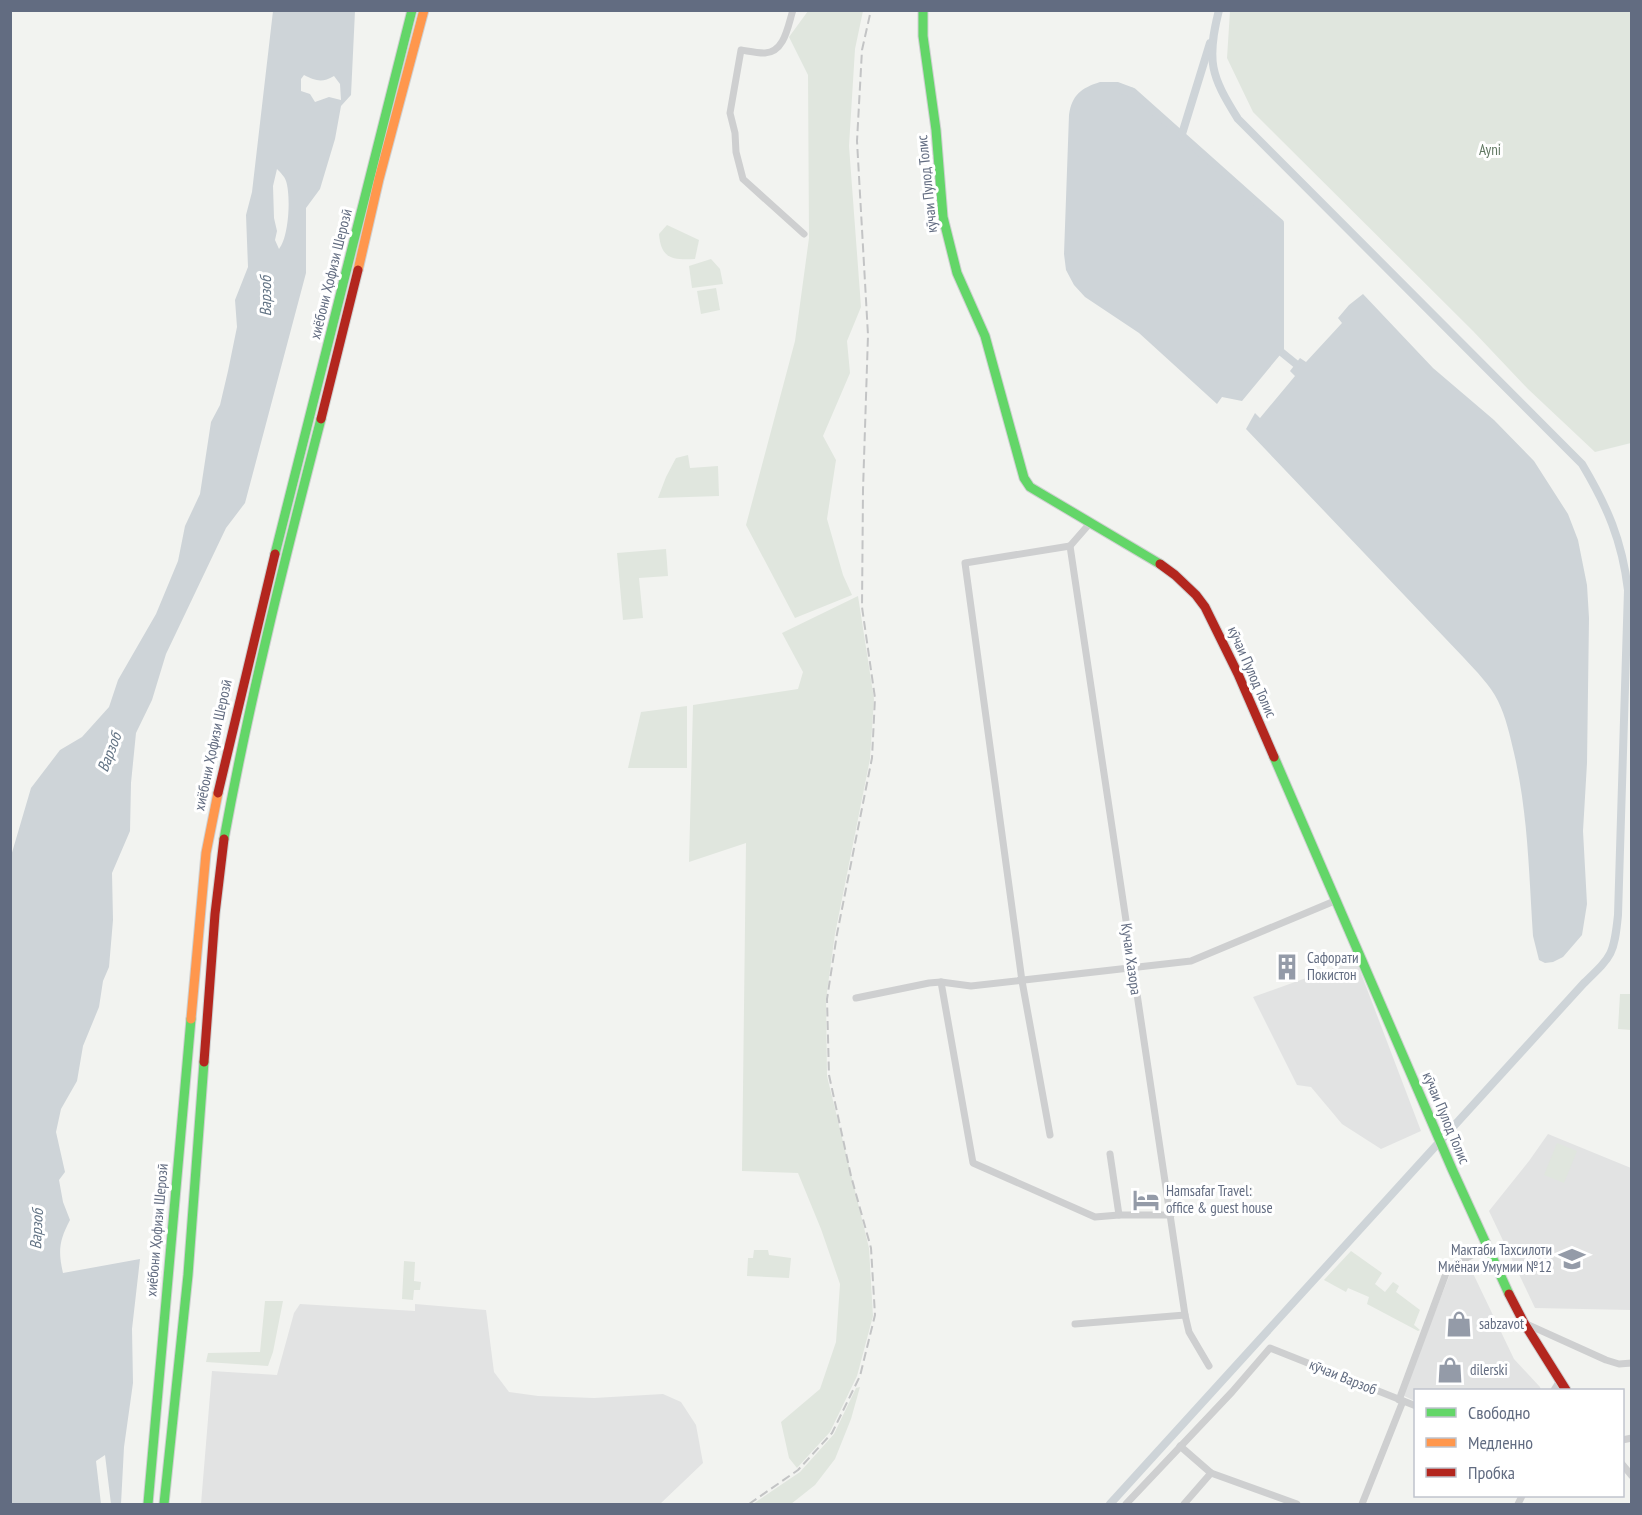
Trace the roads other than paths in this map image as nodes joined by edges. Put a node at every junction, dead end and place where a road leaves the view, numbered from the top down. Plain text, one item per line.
1 (412, 10) edge
2 (424, 10) edge
3 (793, 10) edge
4 (923, 10) edge
5 (804, 234) dead end
6 (1091, 522) junction
7 (1070, 546) junction
8 (1337, 900) junction
9 (1132, 968) junction
10 (1022, 981) junction
11 (941, 982) junction
12 (856, 998) dead end
13 (1050, 1135) dead end
14 (1110, 1154) dead end
15 (1119, 1215) junction
16 (1171, 1215) junction
17 (1487, 1247) junction
18 (1185, 1316) junction
19 (1524, 1323) junction
20 (1075, 1324) dead end
21 (1632, 1363) edge
22 (1209, 1366) dead end
23 (1557, 1386) edge
24 (1401, 1401) junction
25 (1414, 1405) edge
26 (1180, 1446) junction
27 (1211, 1473) junction
28 (1190, 1502) edge
29 (1282, 1502) edge
30 (148, 1504) edge
31 (164, 1504) edge
32 (1126, 1504) edge
33 (1184, 1504) edge
34 (1297, 1504) edge
35 (1362, 1504) edge

1 - 30 main road, хиёбони Ҳофизи Шерозӣ
2 - 31 main road, хиёбони Ҳофизи Шерозӣ
3 - 5 street
4 - 6 main road, кӯчаи Пулод Толис
6 - 7 street
6 - 8 main road, кӯчаи Пулод Толис
7 - 9 street, Кучаи Хазора
7 - 10 street
8 - 9 street
8 - 17 main road, кӯчаи Пулод Толис
9 - 10 street
9 - 16 street, Кучаи Хазора
10 - 11 street
10 - 13 street
11 - 12 street
11 - 15 street
14 - 15 street
15 - 16 street
16 - 18 street, Кучаи Хазора
17 - 19 main road, кӯчаи Пулод Толис
17 - 24 street
18 - 20 street
18 - 22 street, Кучаи Хазора
19 - 21 street
19 - 23 main road, кӯчаи Пулод Толис
24 - 25 street, кӯчаи Варзоб
24 - 26 street, кӯчаи Варзоб
24 - 35 street
26 - 27 street
26 - 32 street
27 - 28 street
27 - 29 street
28 - 33 street
29 - 34 street

